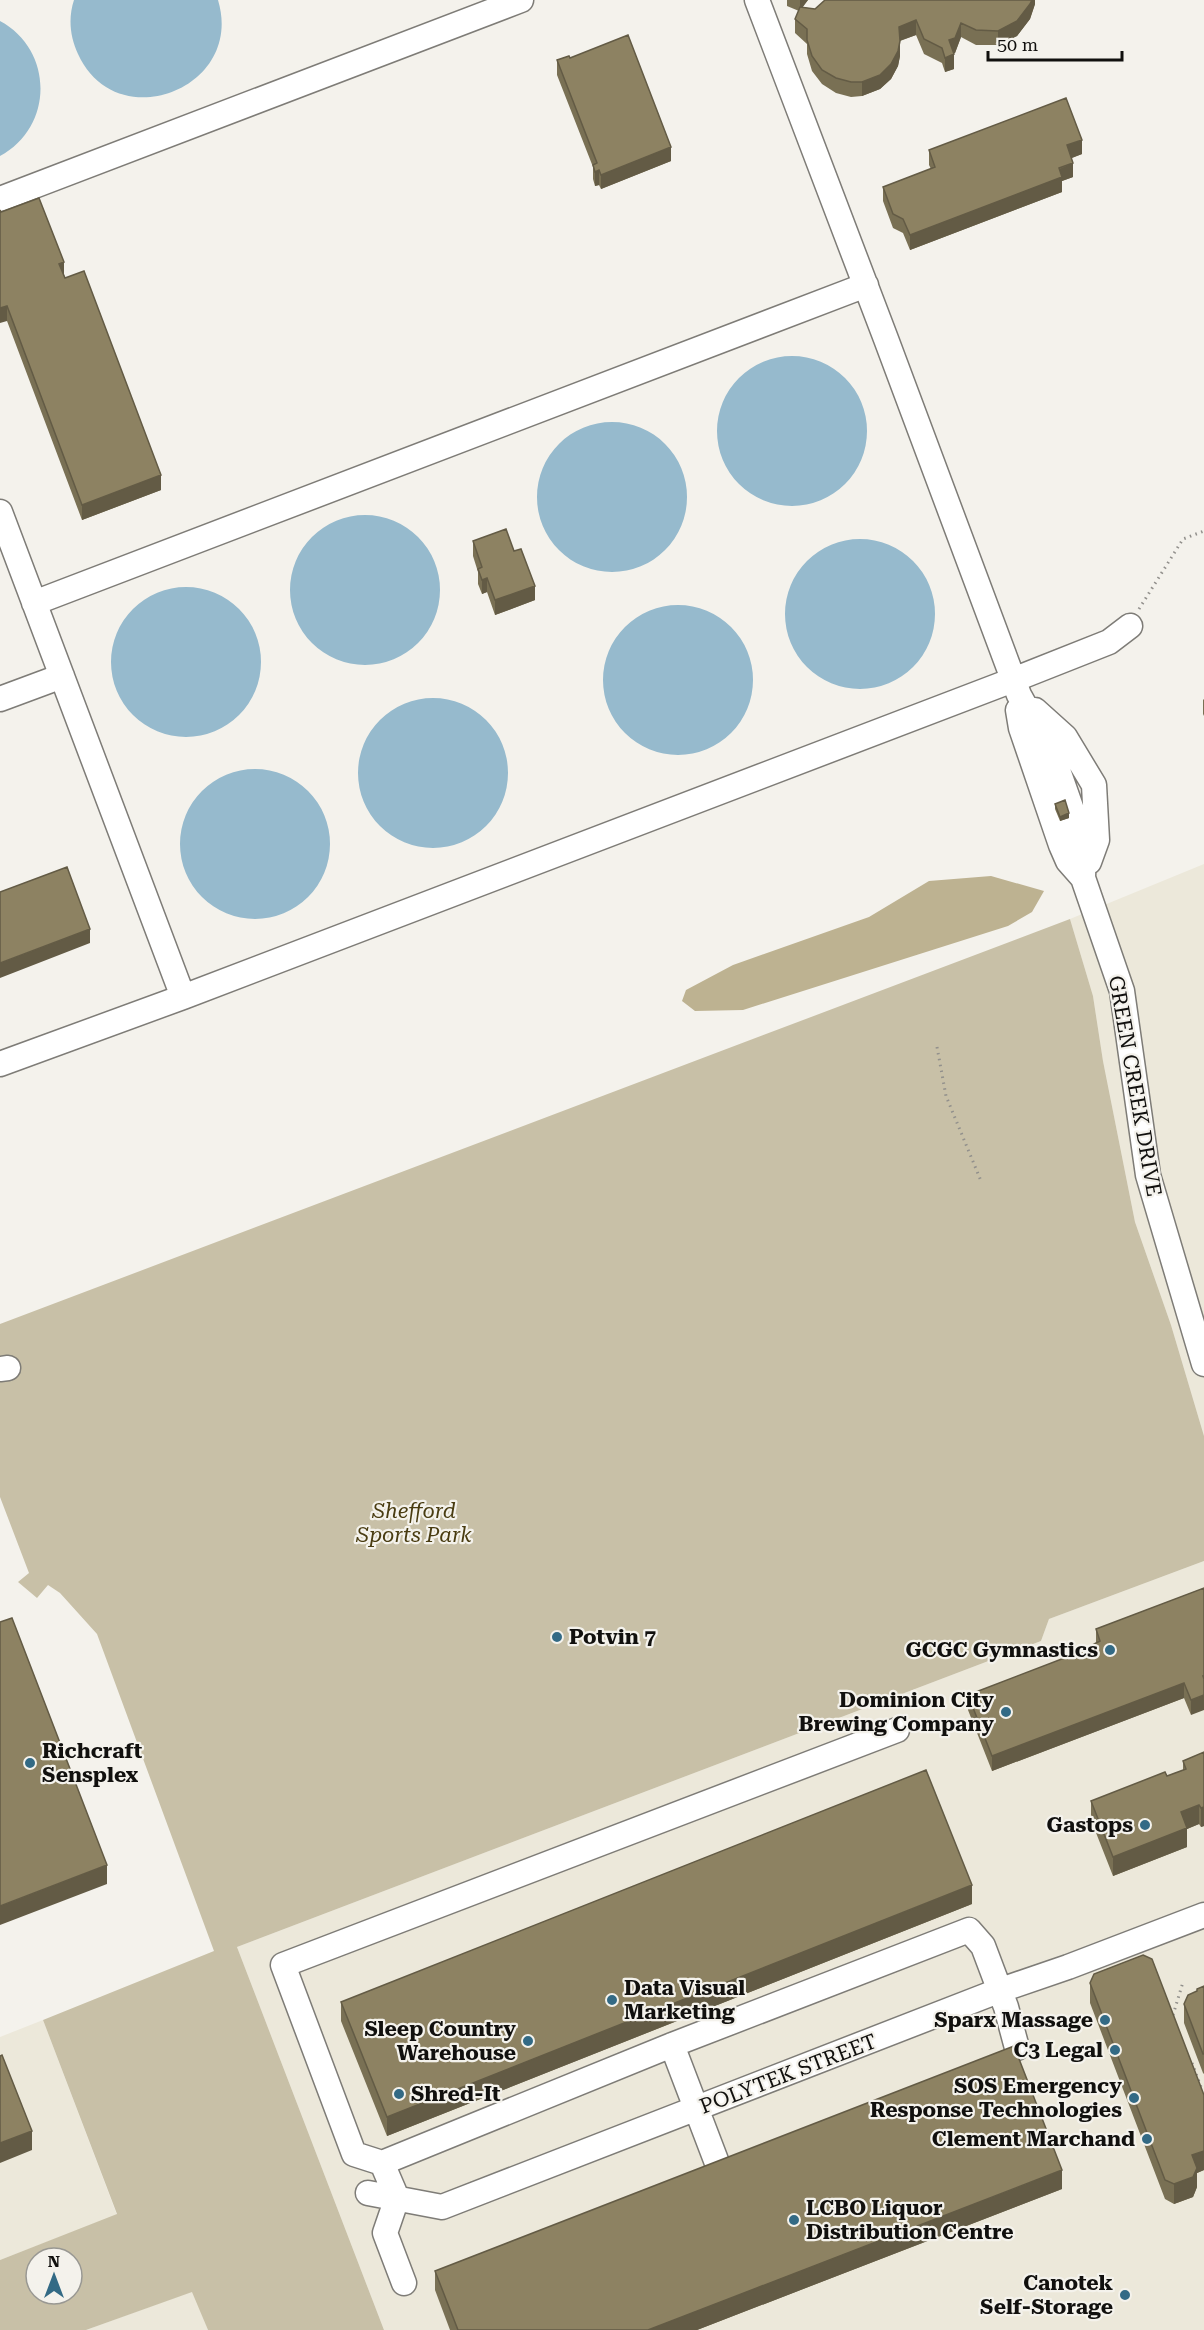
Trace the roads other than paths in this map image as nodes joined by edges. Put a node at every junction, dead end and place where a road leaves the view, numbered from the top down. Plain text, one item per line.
1 (521, 0) edge
2 (757, 0) edge
3 (0, 199) edge
4 (866, 285) junction
5 (0, 512) edge
6 (34, 603) junction
7 (1130, 626) road end
8 (62, 676) junction
9 (1016, 688) junction
10 (0, 699) edge
11 (183, 997) junction
12 (0, 1064) edge
13 (1204, 1364) edge
14 (897, 1730) dead end
15 (1204, 1915) edge
16 (998, 1991) junction
17 (672, 2044) junction
18 (1017, 2048) edge
19 (697, 2109) junction
20 (382, 2163) junction
21 (717, 2163) edge
22 (368, 2193) dead end
23 (397, 2198) junction
24 (404, 2283) dead end

1 - 3 street
2 - 4 street
4 - 6 street
4 - 9 street
5 - 6 street
6 - 8 street
7 - 9 street
8 - 10 street
8 - 11 street
9 - 11 street
9 - 13 street, GREEN CREEK DRIVE
11 - 12 street
14 - 20 street
15 - 16 street, POLYTEK STREET
16 - 17 street
16 - 18 street
16 - 19 street, POLYTEK STREET
17 - 19 street
17 - 20 street
19 - 21 street
19 - 23 street, POLYTEK STREET
20 - 23 street
22 - 23 street, POLYTEK STREET
23 - 24 street

